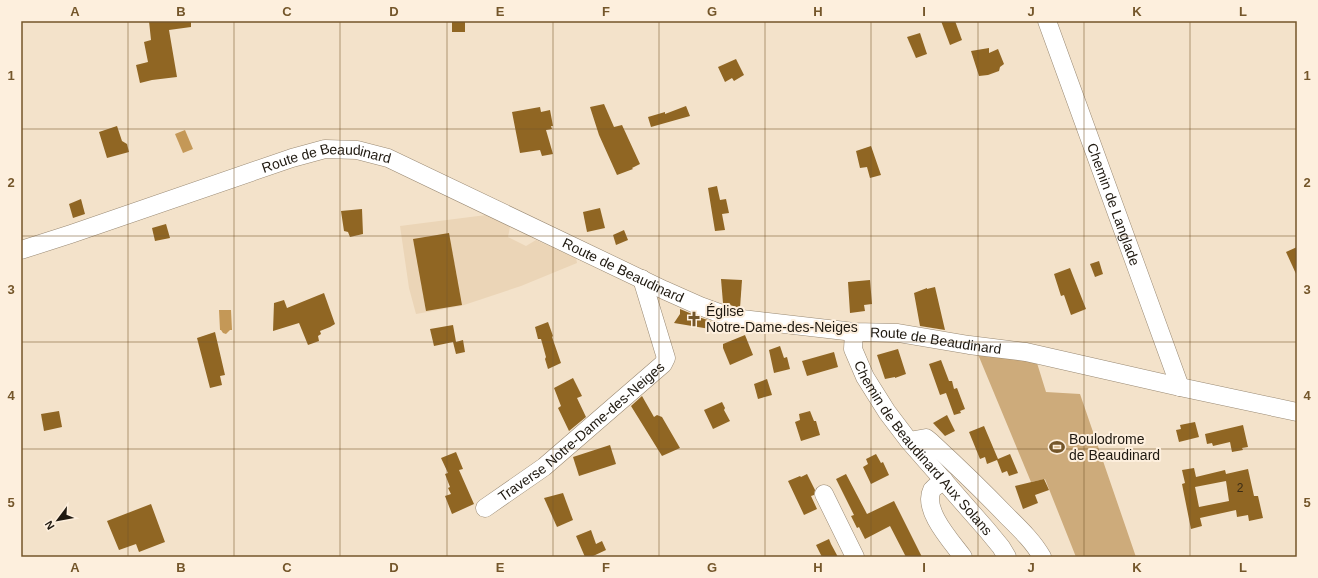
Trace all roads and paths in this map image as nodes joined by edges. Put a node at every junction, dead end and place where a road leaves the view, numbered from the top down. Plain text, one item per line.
1 (1047, 21) edge
2 (21, 250) edge
3 (642, 279) junction
4 (854, 332) junction
5 (1180, 387) junction
6 (1297, 412) edge
7 (909, 441) junction
8 (944, 480) junction
9 (824, 494) dead end
10 (485, 508) dead end
11 (855, 557) edge
12 (962, 557) edge
13 (1007, 557) edge
14 (1042, 557) edge

1 - 5 street, Chemin de Langlade
2 - 3 street, Route de Beaudinard
3 - 4 street, Route de Beaudinard
3 - 10 street, Traverse Notre-Dame-des-Neiges
4 - 5 street, Route de Beaudinard
4 - 7 street, Chemin de Beaudinard Aux Solans
5 - 6 street, Route de Beaudinard
7 - 8 street, Chemin de Beaudinard Aux Solans
7 - 14 street
8 - 12 street
8 - 13 street, Chemin de Beaudinard Aux Solans
9 - 11 street

